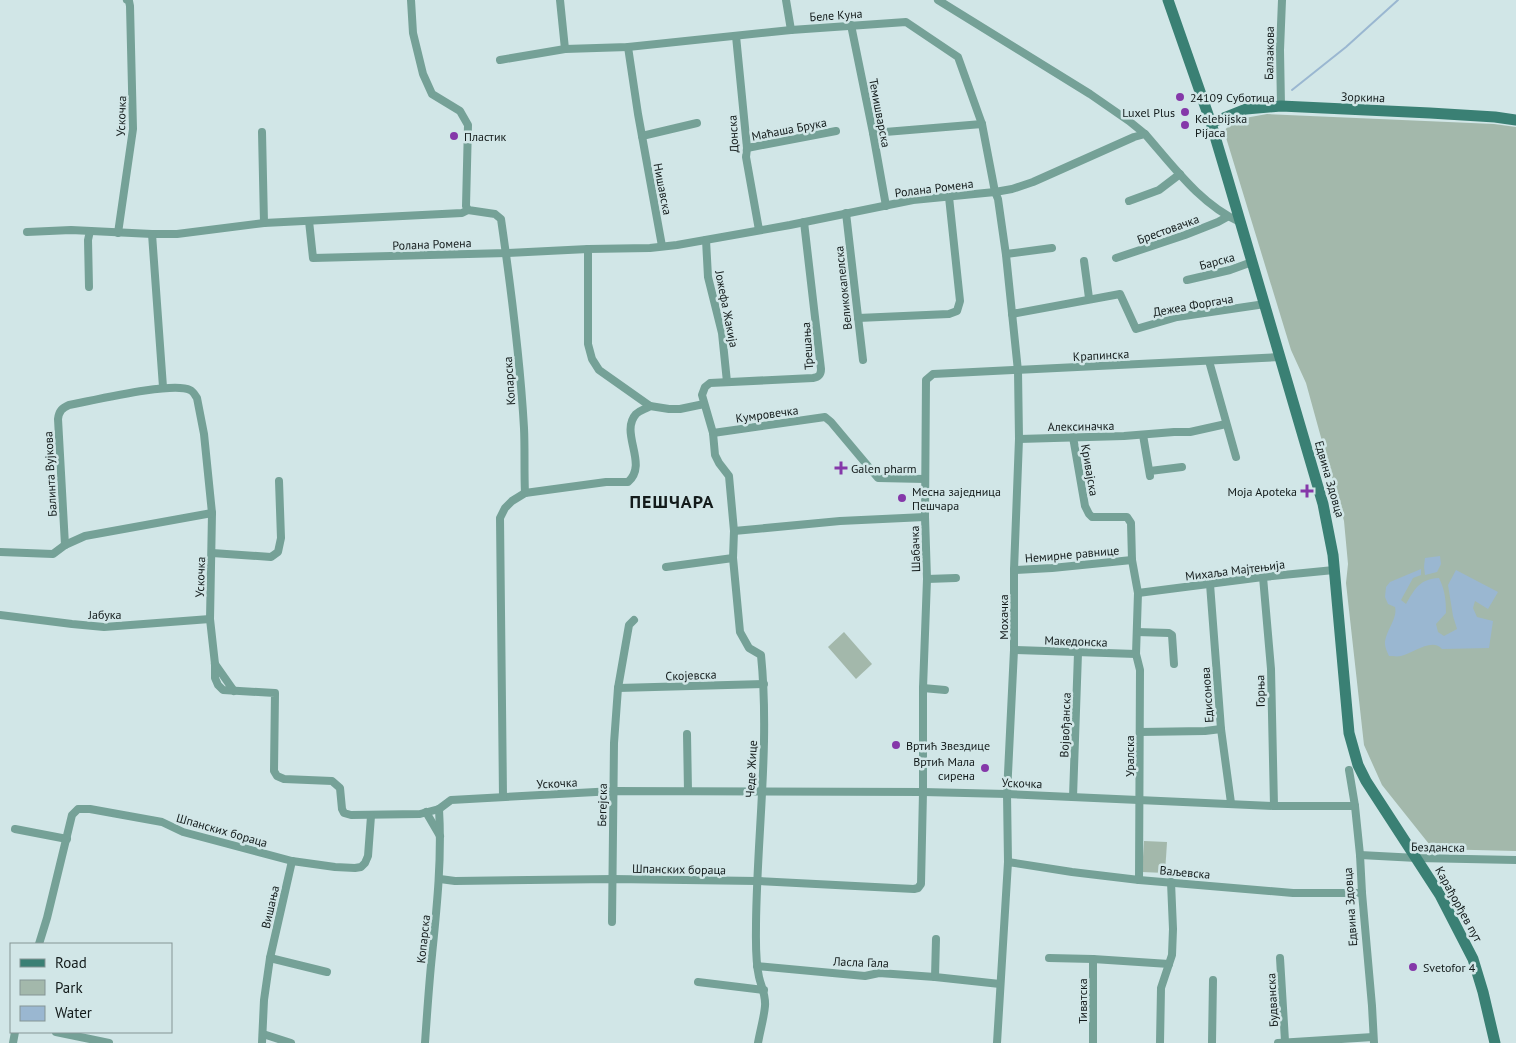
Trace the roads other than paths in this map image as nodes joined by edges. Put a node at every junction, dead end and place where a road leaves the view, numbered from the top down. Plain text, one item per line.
1 (127, 0) edge
2 (411, 0) edge
3 (560, 0) edge
4 (786, 0) edge
5 (938, 0) edge
6 (1168, 0) edge
7 (1282, 0) edge
8 (851, 25) junction
9 (791, 30) junction
10 (736, 36) junction
11 (628, 47) junction
12 (565, 49) junction
13 (500, 60) dead end
14 (1281, 106) junction
15 (1516, 120) edge
16 (1211, 123) junction
17 (696, 124) dead end
18 (982, 124) junction
19 (836, 131) dead end
20 (262, 132) dead end
21 (873, 132) junction
22 (1145, 134) junction
23 (642, 136) junction
24 (747, 148) junction
25 (1180, 174) junction
26 (995, 192) junction
27 (949, 197) junction
28 (1129, 201) dead end
29 (886, 206) junction
30 (468, 210) junction
31 (846, 213) junction
32 (1227, 217) junction
33 (310, 221) junction
34 (804, 222) junction
35 (1240, 222) junction
36 (264, 224) junction
37 (759, 230) junction
38 (27, 232) dead end
39 (90, 232) junction
40 (118, 233) junction
41 (152, 234) junction
42 (706, 240) junction
43 (662, 246) junction
44 (1052, 248) dead end
45 (588, 249) junction
46 (506, 253) junction
47 (1006, 254) junction
48 (1116, 258) dead end
49 (1084, 261) dead end
50 (1252, 262) junction
51 (1187, 280) dead end
52 (88, 287) dead end
53 (1089, 298) junction
54 (1265, 304) junction
55 (1012, 314) junction
56 (858, 318) junction
57 (1280, 357) junction
58 (863, 360) dead end
59 (1209, 362) junction
60 (1018, 371) junction
61 (926, 380) joint
62 (726, 382) junction
63 (163, 387) junction
64 (704, 404) junction
65 (650, 406) junction
66 (1226, 424) junction
67 (712, 433) junction
68 (1143, 435) junction
69 (1073, 437) junction
70 (1019, 439) junction
71 (1236, 457) dead end
72 (1182, 467) dead end
73 (926, 479) junction
74 (279, 481) dead end
75 (525, 493) junction
76 (212, 513) junction
77 (925, 518) junction
78 (734, 531) junction
79 (65, 545) junction
80 (0, 552) edge
81 (212, 553) junction
82 (733, 558) junction
83 (1132, 560) junction
84 (666, 567) dead end
85 (1014, 570) junction
86 (1334, 570) junction
87 (1263, 577) junction
88 (956, 578) dead end
89 (927, 579) junction
90 (1210, 584) junction
91 (1138, 593) junction
92 (0, 615) edge
93 (210, 618) junction
94 (634, 620) dead end
95 (1137, 632) junction
96 (1014, 650) junction
97 (1078, 653) junction
98 (1136, 654) junction
99 (1174, 664) dead end
100 (764, 684) junction
101 (618, 688) junction
102 (923, 688) junction
103 (945, 690) dead end
104 (1221, 729) junction
105 (1140, 732) junction
106 (687, 734) dead end
107 (1349, 770) dead end
108 (614, 791) junction
109 (688, 791) junction
110 (1372, 791) joint
111 (762, 792) junction
112 (923, 792) junction
113 (1007, 794) junction
114 (503, 797) junction
115 (1073, 797) junction
116 (1140, 800) junction
117 (1231, 803) junction
118 (1274, 806) junction
119 (1355, 806) junction
120 (439, 808) junction
121 (426, 812) junction
122 (371, 816) junction
123 (15, 829) dead end
124 (441, 838) junction
125 (67, 839) junction
126 (1360, 855) junction
127 (1417, 858) junction
128 (1516, 860) edge
129 (292, 861) junction
130 (1008, 862) junction
131 (440, 879) junction
132 (613, 879) junction
133 (1139, 880) junction
134 (757, 881) junction
135 (1171, 882) junction
136 (918, 888) joint
137 (1362, 893) junction
138 (612, 922) dead end
139 (936, 939) dead end
140 (39, 943) edge
141 (270, 958) junction
142 (1049, 958) dead end
143 (1280, 958) dead end
144 (1093, 959) junction
145 (1170, 964) junction
146 (757, 966) junction
147 (327, 972) dead end
148 (935, 977) junction
149 (1213, 980) dead end
150 (698, 982) dead end
151 (1000, 984) junction
152 (764, 990) junction
153 (61, 1033) edge
154 (263, 1034) junction
155 (1374, 1040) edge
156 (1281, 1042) edge
157 (109, 1043) edge
158 (262, 1043) edge
159 (291, 1043) edge
160 (425, 1043) edge
161 (758, 1043) edge
162 (996, 1043) edge
163 (1093, 1043) edge
164 (1160, 1043) edge
165 (1212, 1043) edge
166 (1495, 1043) edge

1 - 40 street, Ускочка
2 - 30 street
3 - 12 street
4 - 9 street
5 - 22 street
6 - 16 main road, Едвина Здовца
7 - 14 street, Балзакова
8 - 9 street, Беле Куна
8 - 18 street, Беле Куна
8 - 21 street, Темишварска
9 - 10 street, Беле Куна
10 - 11 street, Беле Куна
10 - 24 street, Донска
11 - 12 street, Беле Куна
11 - 23 street, Нишавска
12 - 13 street, Беле Куна
14 - 15 main road, Зоркина
14 - 16 main road, Зоркина
16 - 35 main road, Едвина Здовца
17 - 23 street
18 - 21 street
18 - 26 street, Беле Куна
19 - 24 street, Маћаша Брука
20 - 36 street
21 - 29 street, Темишварска
22 - 25 street
22 - 26 street, Ролана Ромена
23 - 43 street, Нишавска
24 - 37 street, Донска
25 - 28 street
25 - 32 street
26 - 27 street, Ролана Ромена
26 - 47 street, Мохачка
27 - 29 street, Ролана Ромена
27 - 56 street
29 - 31 street, Ролана Ромена
30 - 33 street
30 - 46 street, Копарска
31 - 34 street, Ролана Ромена
31 - 56 street, Великокапелска
32 - 35 street
32 - 48 street, Брестовачка
33 - 36 street
33 - 46 street, Ролана Ромена
34 - 37 street, Ролана Ромена
34 - 62 street, Трешања
35 - 50 main road, Едвина Здовца
36 - 41 street
37 - 42 street, Ролана Ромена
38 - 39 street
39 - 40 street
39 - 52 street
40 - 41 street
41 - 63 street
42 - 43 street, Ролана Ромена
42 - 62 street, Јожефа Жакија
43 - 45 street, Ролана Ромена
44 - 47 street
45 - 46 street, Ролана Ромена
45 - 65 street
46 - 75 street, Копарска
47 - 55 street, Мохачка
49 - 53 street
50 - 51 street, Барска
50 - 54 main road, Едвина Здовца
53 - 54 street, Дежеа Форгача
53 - 55 street, Дежеа Форгача
54 - 57 main road, Едвина Здовца
55 - 60 street, Мохачка
56 - 58 street, Великокапелска
57 - 59 street, Крапинска
57 - 86 main road, Едвина Здовца
59 - 60 street, Крапинска
59 - 66 street
60 - 61 street, Крапинска
60 - 70 street, Мохачка
61 - 73 street, Шабачка
62 - 64 street
63 - 76 street, Ускочка
63 - 79 street, Балинта Вујкова
64 - 65 street
64 - 67 street
65 - 75 street
66 - 68 street, Алексиначка
66 - 71 street
67 - 73 street, Кумровечка
67 - 78 street
68 - 69 street, Алексиначка
68 - 72 street
69 - 70 street, Алексиначка
69 - 83 street, Кривајска
70 - 85 street, Мохачка
73 - 77 street, Шабачка
74 - 81 street
75 - 114 street
76 - 79 street
76 - 81 street, Ускочка
77 - 78 street
77 - 89 street, Шабачка
78 - 82 street
79 - 80 street
81 - 93 street, Ускочка
82 - 84 street
82 - 100 street, Чеде Жице
83 - 85 street, Немирне равнице
83 - 91 street, Уралска
85 - 96 street, Мохачка
86 - 87 street, Михаља Мајтењија
86 - 110 main road, Едвина Здовца
87 - 90 street, Михаља Мајтењија
87 - 118 street, Горња
88 - 89 street
89 - 102 street, Шабачка
90 - 91 street, Михаља Мајтењија
90 - 104 street, Едисонова
91 - 95 street, Уралска
92 - 93 street, Јабука
93 - 122 street, Ускочка
94 - 101 street, Бегејска
95 - 98 street, Уралска
95 - 99 street
96 - 97 street, Македонска
96 - 113 street, Мохачка
97 - 98 street, Македонска
97 - 115 street, Војвођанска
98 - 105 street, Уралска
100 - 101 street, Скојевска
100 - 111 street, Чеде Жице
101 - 108 street, Бегејска
102 - 103 street
102 - 112 street, Шабачка
104 - 105 street
104 - 117 street, Едисонова
105 - 116 street, Уралска
106 - 109 street
107 - 119 street, Едвина Здовца
108 - 109 street, Ускочка
108 - 114 street, Ускочка
108 - 132 street, Бегејска
109 - 111 street, Ускочка
110 - 127 main road, Карађорђев пут
111 - 112 street, Ускочка
111 - 134 street, Чеде Жице
112 - 113 street, Ускочка
112 - 136 street, Шабачка
113 - 115 street, Ускочка
113 - 130 street, Мохачка
114 - 120 street, Ускочка
115 - 116 street, Ускочка
116 - 117 street, Ускочка
116 - 133 street, Уралска
117 - 118 street, Ускочка
118 - 119 street, Ускочка
119 - 126 street, Едвина Здовца
120 - 121 street, Ускочка
120 - 124 street, Копарска
121 - 122 street, Ускочка
121 - 124 street
122 - 129 street, Шпанских бораца
123 - 125 street
124 - 131 street, Копарска
125 - 129 street, Шпанских бораца
125 - 140 street, Шпанских бораца
126 - 127 street, Безданска
126 - 137 street, Едвина Здовца
127 - 128 street, Безданска
127 - 166 main road, Карађорђев пут
129 - 141 street, Вишања
130 - 133 street, Ваљевска
130 - 151 street, Мохачка
131 - 132 street, Шпанских бораца
131 - 160 street, Копарска
132 - 134 street, Шпанских бораца
132 - 138 street, Бегејска
133 - 135 street, Ваљевска
134 - 136 street, Шпанских бораца
134 - 146 street, Чеде Жице
135 - 137 street, Ваљевска
135 - 145 street
137 - 155 street, Едвина Здовца
139 - 148 street
141 - 147 street
141 - 154 street, Вишања
142 - 144 street
143 - 156 street, Будванска
144 - 145 street
144 - 163 street, Тиватска
145 - 164 street
146 - 148 street, Ласла Гала
146 - 152 street, Чеде Жице
148 - 151 street, Ласла Гала
149 - 165 street
150 - 152 street
151 - 162 street, Мохачка
152 - 161 street, Чеде Жице
153 - 157 street
154 - 158 street, Вишања
154 - 159 street
155 - 156 street

